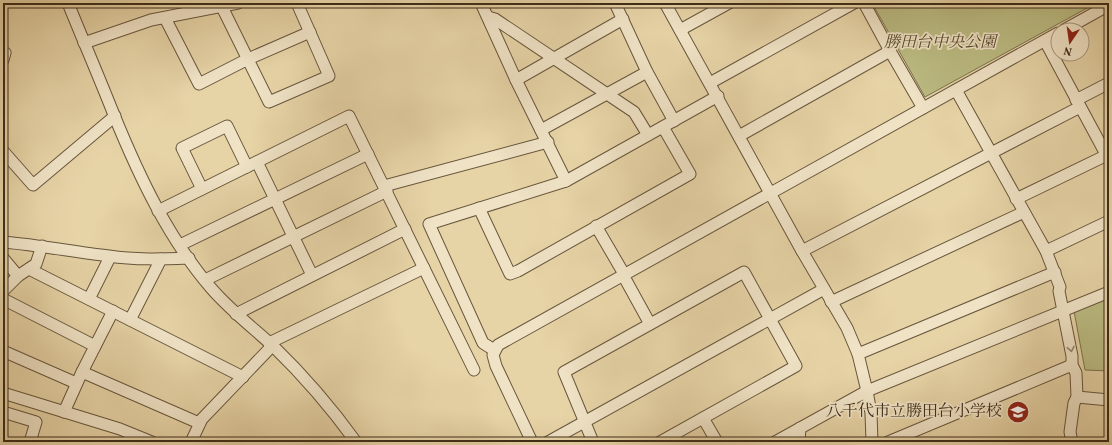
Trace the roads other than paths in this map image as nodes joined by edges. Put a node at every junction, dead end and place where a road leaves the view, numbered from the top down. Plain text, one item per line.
1 (68, 3) edge
2 (235, 3) edge
3 (297, 3) edge
4 (482, 3) edge
5 (616, 3) edge
6 (665, 3) edge
7 (729, 3) edge
8 (854, 3) edge
9 (864, 3) edge
10 (221, 5) junction
11 (1102, 6) edge
12 (488, 17) junction
13 (166, 18) junction
14 (623, 19) junction
15 (1077, 22) edge
16 (680, 30) junction
17 (310, 32) junction
18 (1050, 38) edge
19 (1045, 41) junction
20 (84, 43) junction
21 (890, 51) junction
22 (3, 52) edge
23 (556, 58) junction
24 (3, 60) edge
25 (248, 60) junction
26 (647, 72) junction
27 (516, 80) junction
28 (710, 83) junction
29 (1109, 83) edge
30 (956, 90) junction
31 (609, 93) junction
32 (718, 96) junction
33 (1078, 103) junction
34 (923, 108) junction
35 (115, 116) junction
36 (674, 121) junction
37 (664, 127) junction
38 (541, 130) junction
39 (648, 135) junction
40 (739, 136) junction
41 (548, 142) junction
42 (3, 151) edge
43 (368, 154) junction
44 (991, 154) junction
45 (1108, 156) edge
46 (252, 164) junction
47 (566, 181) junction
48 (202, 189) junction
49 (385, 189) junction
50 (770, 192) junction
51 (275, 199) junction
52 (1016, 199) junction
53 (480, 208) junction
54 (158, 211) junction
55 (1024, 212) junction
56 (1109, 221) edge
57 (596, 226) junction
58 (405, 229) junction
59 (294, 237) junction
60 (3, 242) edge
61 (180, 245) junction
62 (42, 246) junction
63 (802, 251) junction
64 (1046, 251) junction
65 (110, 257) junction
66 (3, 258) edge
67 (188, 258) junction
68 (161, 260) junction
69 (424, 268) junction
70 (28, 269) junction
71 (1054, 272) junction
72 (624, 274) junction
73 (312, 275) junction
74 (18, 276) junction
75 (205, 280) junction
76 (824, 289) junction
77 (3, 291) edge
78 (1109, 292) edge
79 (3, 299) edge
80 (89, 299) junction
81 (831, 302) junction
82 (1064, 310) junction
83 (113, 312) junction
84 (236, 314) junction
85 (770, 318) junction
86 (130, 320) junction
87 (650, 324) junction
88 (271, 344) junction
89 (95, 346) junction
90 (494, 350) junction
91 (3, 351) edge
92 (858, 354) junction
93 (1072, 365) junction
94 (474, 370) dead end
95 (82, 372) junction
96 (243, 377) junction
97 (76, 383) junction
98 (867, 391) junction
99 (3, 394) edge
100 (1077, 396) junction
101 (1109, 400) edge
102 (3, 412) edge
103 (64, 412) junction
104 (703, 418) junction
105 (585, 422) junction
106 (199, 423) junction
107 (800, 428) junction
108 (30, 442) edge
109 (152, 442) edge
110 (191, 442) edge
111 (356, 442) edge
112 (532, 442) edge
113 (548, 442) edge
114 (593, 442) edge
115 (660, 442) edge
116 (717, 442) edge
117 (775, 442) edge
118 (799, 442) edge
119 (872, 442) edge
120 (888, 442) edge
121 (1072, 442) edge

1 - 20 street
2 - 10 street
3 - 17 street
4 - 12 street
5 - 14 street
6 - 16 street
7 - 16 street
8 - 28 street
9 - 21 street
10 - 13 street
10 - 25 street
11 - 15 street
12 - 23 street
12 - 27 street
13 - 20 street
13 - 25 street
14 - 23 street
14 - 26 street
16 - 28 street
17 - 25 street
17 - 25 street
18 - 19 street
19 - 30 street
19 - 33 street
20 - 35 street
21 - 34 street
21 - 40 street
22 - 24 street
23 - 27 street
23 - 31 street
26 - 31 street
26 - 36 street
27 - 38 street
28 - 32 street
29 - 33 street
30 - 34 street
30 - 44 street
31 - 38 street
31 - 39 street
32 - 36 street
32 - 40 street
33 - 44 street
33 - 45 street
34 - 50 street
35 - 42 street
35 - 54 street
36 - 37 street
37 - 39 street
37 - 57 street
38 - 41 street
39 - 47 street
40 - 50 street
41 - 47 street
41 - 49 street
43 - 46 street
43 - 49 street
43 - 51 street
44 - 52 street
44 - 63 street
45 - 52 street
46 - 48 street
46 - 48 street
46 - 51 street
47 - 53 street
48 - 54 street
49 - 58 street
49 - 59 street
50 - 63 street
50 - 72 street
51 - 59 street
51 - 61 street
52 - 55 street
53 - 57 street
53 - 90 street
54 - 61 street
55 - 64 street
55 - 81 street
56 - 64 street
57 - 72 street
58 - 69 street
58 - 73 street
59 - 73 street
59 - 75 street
60 - 62 street
61 - 67 street
62 - 65 street
62 - 70 street
63 - 76 street
64 - 71 street
65 - 68 street
65 - 80 street
66 - 74 street
67 - 68 street
67 - 75 street
68 - 86 street
69 - 88 street
69 - 94 street
70 - 74 street
70 - 80 street
71 - 82 street
71 - 92 street
72 - 87 street
72 - 90 street
73 - 84 street
74 - 77 street
75 - 84 street
76 - 81 street
76 - 85 street
78 - 82 street
79 - 89 street
80 - 83 street
81 - 92 street
82 -> 93 street
82 - 98 street
83 - 86 street
83 - 89 street
84 - 88 street
85 - 87 street
85 - 104 street
85 - 105 street
86 - 96 street
87 - 105 street
88 - 96 street
88 - 111 street
89 - 95 street
90 - 112 street
91 - 97 street
92 - 98 street
93 - 100 street
93 - 120 street
95 - 97 street
95 - 106 street
96 - 106 street
97 - 103 street
98 - 107 street
98 - 119 street
99 - 103 street
100 - 101 street
100 - 121 street
102 - 108 street
103 - 109 street
104 - 115 street
104 - 116 street
105 - 113 street
105 - 114 street
106 - 110 street
107 - 117 street
107 - 118 street

